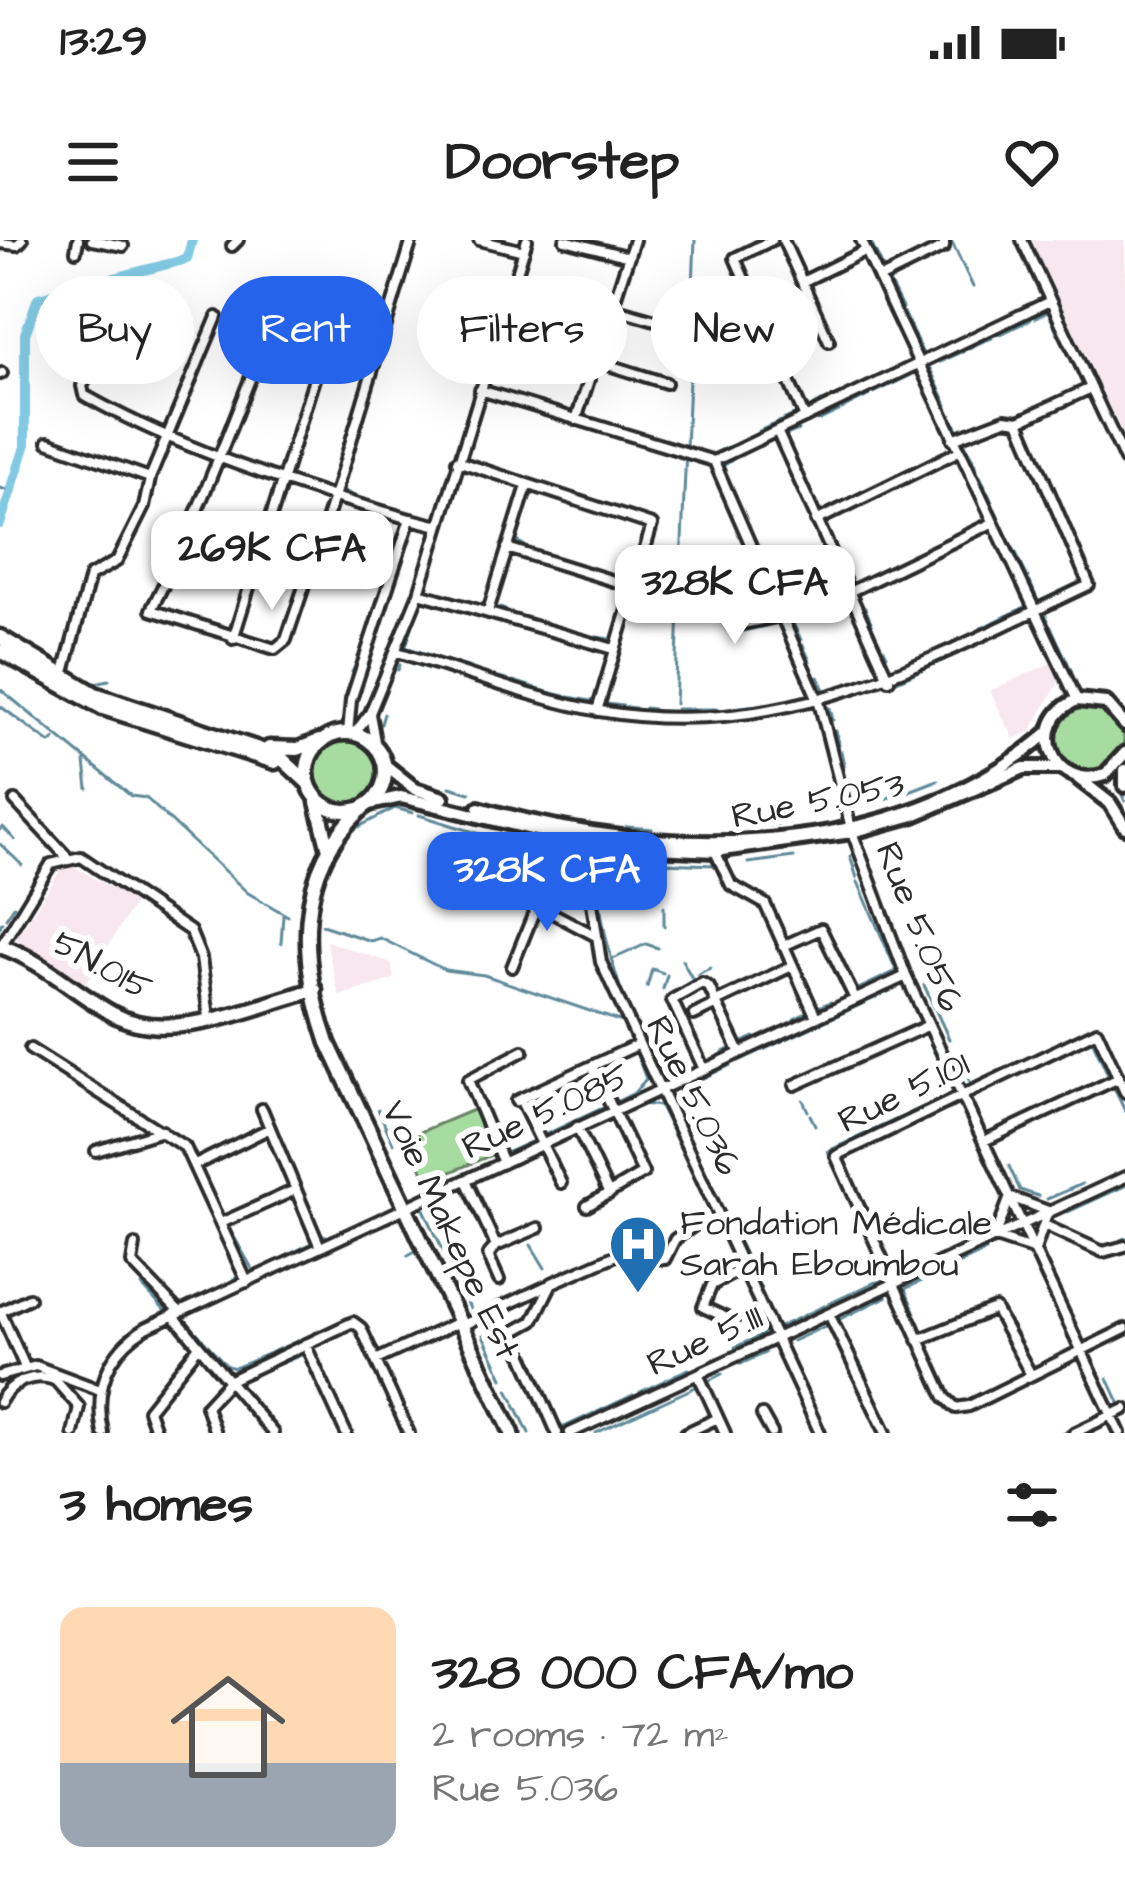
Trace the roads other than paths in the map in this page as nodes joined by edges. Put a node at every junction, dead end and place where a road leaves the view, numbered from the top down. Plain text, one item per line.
1 (22, 240) edge
2 (78, 240) edge
3 (92, 240) edge
4 (412, 240) edge
5 (478, 240) edge
6 (527, 240) edge
7 (565, 240) edge
8 (634, 240) edge
9 (772, 240) edge
10 (782, 240) edge
11 (861, 240) edge
12 (944, 240) edge
13 (1022, 240) edge
14 (0, 243) edge
15 (123, 246) dead end
16 (866, 250) junction
17 (76, 251) dead end
18 (524, 251) junction
19 (629, 257) junction
20 (516, 276) edge
21 (623, 276) edge
22 (742, 276) edge
23 (799, 276) edge
24 (814, 276) edge
25 (879, 279) junction
26 (1050, 301) junction
27 (393, 302) edge
28 (818, 316) edge
29 (217, 317) dead end
30 (829, 340) dead end
31 (918, 364) junction
32 (85, 384) edge
33 (247, 384) edge
34 (312, 384) edge
35 (368, 384) edge
36 (482, 384) edge
37 (588, 384) edge
38 (790, 384) edge
39 (1091, 388) junction
40 (480, 390) junction
41 (805, 418) junction
42 (576, 420) junction
43 (1018, 421) junction
44 (777, 431) junction
45 (167, 435) junction
46 (953, 440) junction
47 (48, 442) dead end
48 (959, 451) junction
49 (218, 455) junction
50 (1125, 460) edge
51 (457, 461) junction
52 (714, 461) junction
53 (150, 478) junction
54 (281, 480) junction
55 (527, 485) junction
56 (334, 497) junction
57 (410, 519) junction
58 (816, 521) junction
59 (992, 524) junction
60 (439, 526) junction
61 (507, 548) junction
62 (633, 587) junction
63 (849, 592) junction
64 (419, 593) junction
65 (720, 608) dead end
66 (488, 611) junction
67 (1034, 611) junction
68 (781, 616) junction
69 (0, 637) edge
70 (233, 639) junction
71 (614, 649) junction
72 (0, 651) edge
73 (398, 652) junction
74 (62, 678) junction
75 (889, 680) junction
76 (1077, 700) junction
77 (819, 702) junction
78 (1125, 703) edge
79 (1111, 706) junction
80 (597, 711) junction
81 (370, 713) junction
82 (1124, 722) edge
83 (351, 733) junction
84 (1048, 733) junction
85 (322, 740) junction
86 (256, 746) junction
87 (376, 747) junction
88 (1125, 754) edge
89 (385, 765) junction
90 (1060, 768) junction
91 (1125, 770) edge
92 (1078, 778) junction
93 (306, 783) junction
94 (1125, 786) edge
95 (15, 801) dead end
96 (365, 806) junction
97 (1125, 827) edge
98 (851, 828) junction
99 (598, 841) junction
100 (328, 848) junction
101 (715, 850) junction
102 (66, 856) junction
103 (594, 935) junction
104 (1, 946) edge
105 (783, 946) junction
106 (792, 966) junction
107 (512, 968) dead end
108 (906, 976) junction
109 (313, 991) junction
110 (855, 999) junction
111 (717, 1003) junction
112 (694, 1015) dead end
113 (209, 1017) junction
114 (815, 1017) junction
115 (929, 1025) junction
116 (637, 1045) junction
117 (30, 1049) dead end
118 (523, 1051) dead end
119 (739, 1051) junction
120 (592, 1066) junction
121 (703, 1067) junction
122 (1118, 1078) junction
123 (795, 1085) dead end
124 (661, 1087) junction
125 (1125, 1092) edge
126 (962, 1094) junction
127 (262, 1109) dead end
128 (613, 1110) junction
129 (577, 1127) junction
130 (268, 1129) junction
131 (162, 1131) junction
132 (984, 1141) junction
133 (542, 1144) junction
134 (96, 1151) dead end
135 (503, 1163) junction
136 (195, 1165) junction
137 (1125, 1177) edge
138 (466, 1180) junction
139 (561, 1183) dead end
140 (295, 1190) junction
141 (609, 1194) junction
142 (1010, 1197) junction
143 (587, 1206) dead end
144 (406, 1208) junction
145 (1048, 1211) junction
146 (221, 1223) junction
147 (1023, 1224) junction
148 (695, 1225) dead end
149 (1044, 1225) junction
150 (538, 1228) dead end
151 (995, 1237) junction
152 (135, 1245) dead end
153 (496, 1246) junction
154 (1125, 1246) edge
155 (320, 1247) junction
156 (1035, 1250) junction
157 (745, 1268) junction
158 (499, 1280) dead end
159 (248, 1282) junction
160 (893, 1283) junction
161 (548, 1285) junction
162 (28, 1298) dead end
163 (0, 1311) edge
164 (176, 1314) junction
165 (830, 1314) junction
166 (733, 1321) dead end
167 (460, 1324) junction
168 (1125, 1329) edge
169 (778, 1337) junction
170 (918, 1340) junction
171 (305, 1344) junction
172 (199, 1346) junction
173 (1080, 1351) junction
174 (376, 1360) junction
175 (25, 1366) junction
176 (698, 1374) junction
177 (0, 1376) edge
178 (1030, 1376) junction
179 (230, 1381) junction
180 (100, 1390) junction
181 (0, 1402) edge
182 (1125, 1409) edge
183 (762, 1415) dead end
184 (1111, 1415) junction
185 (718, 1418) junction
186 (74, 1433) edge
187 (103, 1433) edge
188 (156, 1433) edge
189 (215, 1433) edge
190 (273, 1433) edge
191 (346, 1433) edge
192 (409, 1433) edge
193 (512, 1433) edge
194 (557, 1433) edge
195 (571, 1433) edge
196 (686, 1433) edge
197 (725, 1433) edge
198 (772, 1433) edge
199 (820, 1433) edge
200 (886, 1433) edge
201 (1074, 1433) edge
202 (1120, 1433) edge

1 - 14 street
2 - 17 street
3 - 15 street
4 - 27 street
5 - 18 street
6 - 18 street
7 - 19 street
8 - 19 street
9 - 22 street
10 - 23 street
11 - 16 street
12 - 25 street
13 - 26 street
16 - 24 street
16 - 25 street
18 - 20 street
19 - 21 street
25 - 31 street
26 - 31 street
26 - 39 street
28 - 30 street
29 - 45 street
31 - 41 street
31 - 46 street
32 - 45 street
33 - 49 street
34 - 54 street
35 - 56 street
36 - 40 street
37 - 42 street
38 - 41 street
39 - 43 street
39 - 50 street
40 - 42 street
40 - 51 street
41 - 44 street
42 - 52 street
43 - 46 street
43 - 67 street
44 - 52 street
44 - 58 street
45 - 49 street
45 - 53 street
46 - 48 street
47 - 53 street
48 - 58 street
48 - 59 street
49 - 54 street
49 - 70 street
51 - 55 street
51 - 60 street
52 - 68 street, Rue 5.056
53 - 74 street
54 - 56 street
54 - 70 street
55 - 61 street
55 - 62 street
56 - 57 street
56 - 70 street
57 - 60 street
57 - 83 street
58 - 63 street
59 - 63 street
59 - 67 street
60 - 64 street
61 - 62 street
61 - 66 street
62 - 71 street
63 - 75 street
64 - 66 street
64 - 73 street
65 - 68 street
66 - 71 street
67 - 75 street
67 - 76 street
68 - 77 street, Rue 5.056
69 - 74 main road
71 - 80 street
72 - 93 main road
73 - 80 street
73 - 81 street
74 - 86 main road
75 - 77 street
76 - 79 main road
76 - 84 main road, Rue 5.053
77 - 80 street
77 - 98 street, Rue 5.056
78 - 79 main road
79 - 82 main road
81 - 83 street
81 - 87 street
83 - 85 main road
83 - 87 main road
84 - 90 main road
84 - 98 main road, Rue 5.053
85 - 86 main road
85 - 93 main road
86 - 93 main road
87 - 89 main road
88 - 92 main road
89 - 96 main road
89 - 99 main road, Rue 5.053
90 - 92 main road
90 - 98 main road, Rue 5.053
91 - 94 main road
92 - 97 main road
93 - 96 main road
93 - 100 main road
95 - 102 street
96 - 99 main road, Rue 5.053
96 - 100 main road
98 - 99 main road, Rue 5.053
98 - 101 main road, Rue 5.053
98 - 108 street, Rue 5.056
99 - 101 main road, Rue 5.053
99 - 103 street, Rue 5.036
100 - 109 main road, Voie Makepe Est
101 - 105 street
102 - 104 street
102 - 113 street
103 - 107 street
103 - 116 street, Rue 5.036
104 - 113 main road, 5N.015
105 - 106 street
105 - 110 street
106 - 111 street
106 - 114 street
108 - 110 street, Rue 5.085
108 - 115 street, Rue 5.056
109 - 113 main road, 5N.015
109 - 144 main road, Voie Makepe Est
110 - 114 street, Rue 5.085
111 - 112 street
111 - 119 street
111 - 121 street
114 - 119 street, Rue 5.085
115 - 123 street
115 - 126 street, Rue 5.056
116 - 120 street
116 - 124 street, Rue 5.036
117 - 131 street
118 - 135 street
119 - 121 street, Rue 5.085
120 - 128 street
120 - 133 street
121 - 124 street, Rue 5.085
122 - 125 street, Rue 5.101
122 - 126 street, Rue 5.101
122 - 132 street
124 - 128 street, Rue 5.085
124 - 157 street, Rue 5.036
126 - 132 street, Rue 5.056
126 - 160 street, Rue 5.101
127 - 130 street
128 - 129 street, Rue 5.085
128 - 141 street
129 - 133 street, Rue 5.085
129 - 141 street
130 - 136 street
130 - 140 street
131 - 134 street
131 - 136 street
132 - 142 street, Rue 5.056
133 - 135 street, Rue 5.085
133 - 139 street
135 - 138 street, Rue 5.085
136 - 146 street
137 - 145 street, Rue 5.111
138 - 144 street, Rue 5.085
138 - 153 street
140 - 146 street
140 - 155 street
141 - 143 street
142 - 145 street
142 - 147 street, Rue 5.056
142 - 151 street
144 - 155 street, Rue 5.085
144 - 167 main road, Voie Makepe Est
145 - 147 street, Rue 5.111
145 - 149 street
146 - 159 street
147 - 151 street, Rue 5.111
147 - 156 street, Rue 5.056
148 - 161 street
149 - 154 street
149 - 156 street
150 - 153 street
151 - 156 street
151 - 160 street, Rue 5.111
152 - 164 street
153 - 158 street
155 - 159 street, Rue 5.085
156 - 173 street, Rue 5.056
157 - 166 street
157 - 169 street, Rue 5.036
159 - 164 street, Rue 5.085
160 - 165 street, Rue 5.111
160 - 170 street, Rue 5.101
161 - 167 street
161 - 194 street
162 - 163 street
163 - 175 street
164 - 172 street
164 - 180 street, Rue 5.085
165 - 169 street, Rue 5.111
165 - 200 street
167 - 174 street
167 - 193 main road, Voie Makepe Est
168 - 173 street, Rue 5.101
169 - 176 street, Rue 5.111
169 - 199 street, Rue 5.036
170 - 178 street
170 - 178 street, Rue 5.101
171 - 174 street
171 - 179 street
171 - 191 street
172 - 179 street
172 - 188 street
173 - 178 street, Rue 5.101
173 - 184 street, Rue 5.056
174 - 192 street
175 - 177 street
175 - 180 street
176 - 185 street
176 - 195 street, Rue 5.111
179 - 189 street
179 - 190 street
180 - 187 street
181 - 186 street
182 - 184 street
183 - 198 street
184 - 201 street
184 - 202 street, Rue 5.056
185 - 196 street
185 - 197 street

